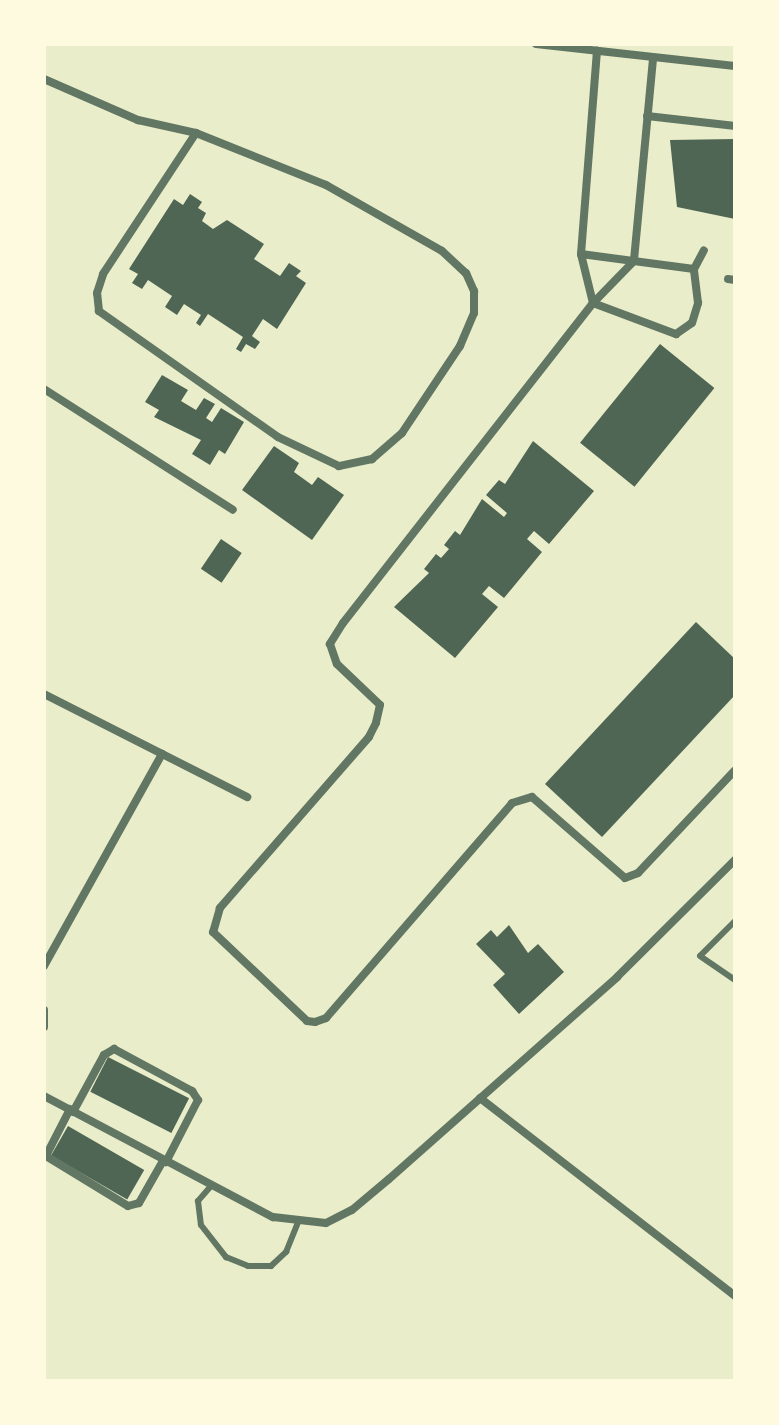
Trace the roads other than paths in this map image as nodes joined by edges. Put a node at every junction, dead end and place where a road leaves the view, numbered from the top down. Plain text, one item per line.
1 (536, 44) edge
2 (597, 51) junction
3 (653, 59) junction
4 (735, 66) edge
5 (44, 79) edge
6 (647, 116) junction
7 (735, 126) edge
8 (196, 133) junction
9 (704, 250) dead end
10 (581, 254) junction
11 (634, 261) junction
12 (694, 269) junction
13 (593, 303) junction
14 (44, 389) edge
15 (233, 510) dead end
16 (44, 694) edge
17 (162, 754) junction
18 (735, 770) edge
19 (247, 797) dead end
20 (735, 860) edge
21 (735, 921) edge
22 (44, 966) edge
23 (735, 980) edge
24 (44, 1010) edge
25 (44, 1027) edge
26 (44, 1096) edge
27 (480, 1098) junction
28 (71, 1110) junction
29 (164, 1161) junction
30 (211, 1186) junction
31 (298, 1223) junction
32 (735, 1296) edge

1 - 2 street
2 - 3 street
2 - 10 street
3 - 4 street
3 - 6 street
5 - 8 street
6 - 7 street
6 - 11 street
8 - 8 street
9 - 12 street
10 - 11 street
10 - 13 street
11 - 12 street
11 - 13 street
12 - 13 street
13 - 18 street
14 - 15 street
16 - 17 street
17 - 19 street
17 - 22 street
20 - 27 street
21 - 23 lane
24 - 25 street
26 - 28 street
27 - 31 street
27 - 32 street
28 - 29 street
28 - 29 street
28 - 29 street
29 - 30 street
30 - 31 street
30 - 31 lane

